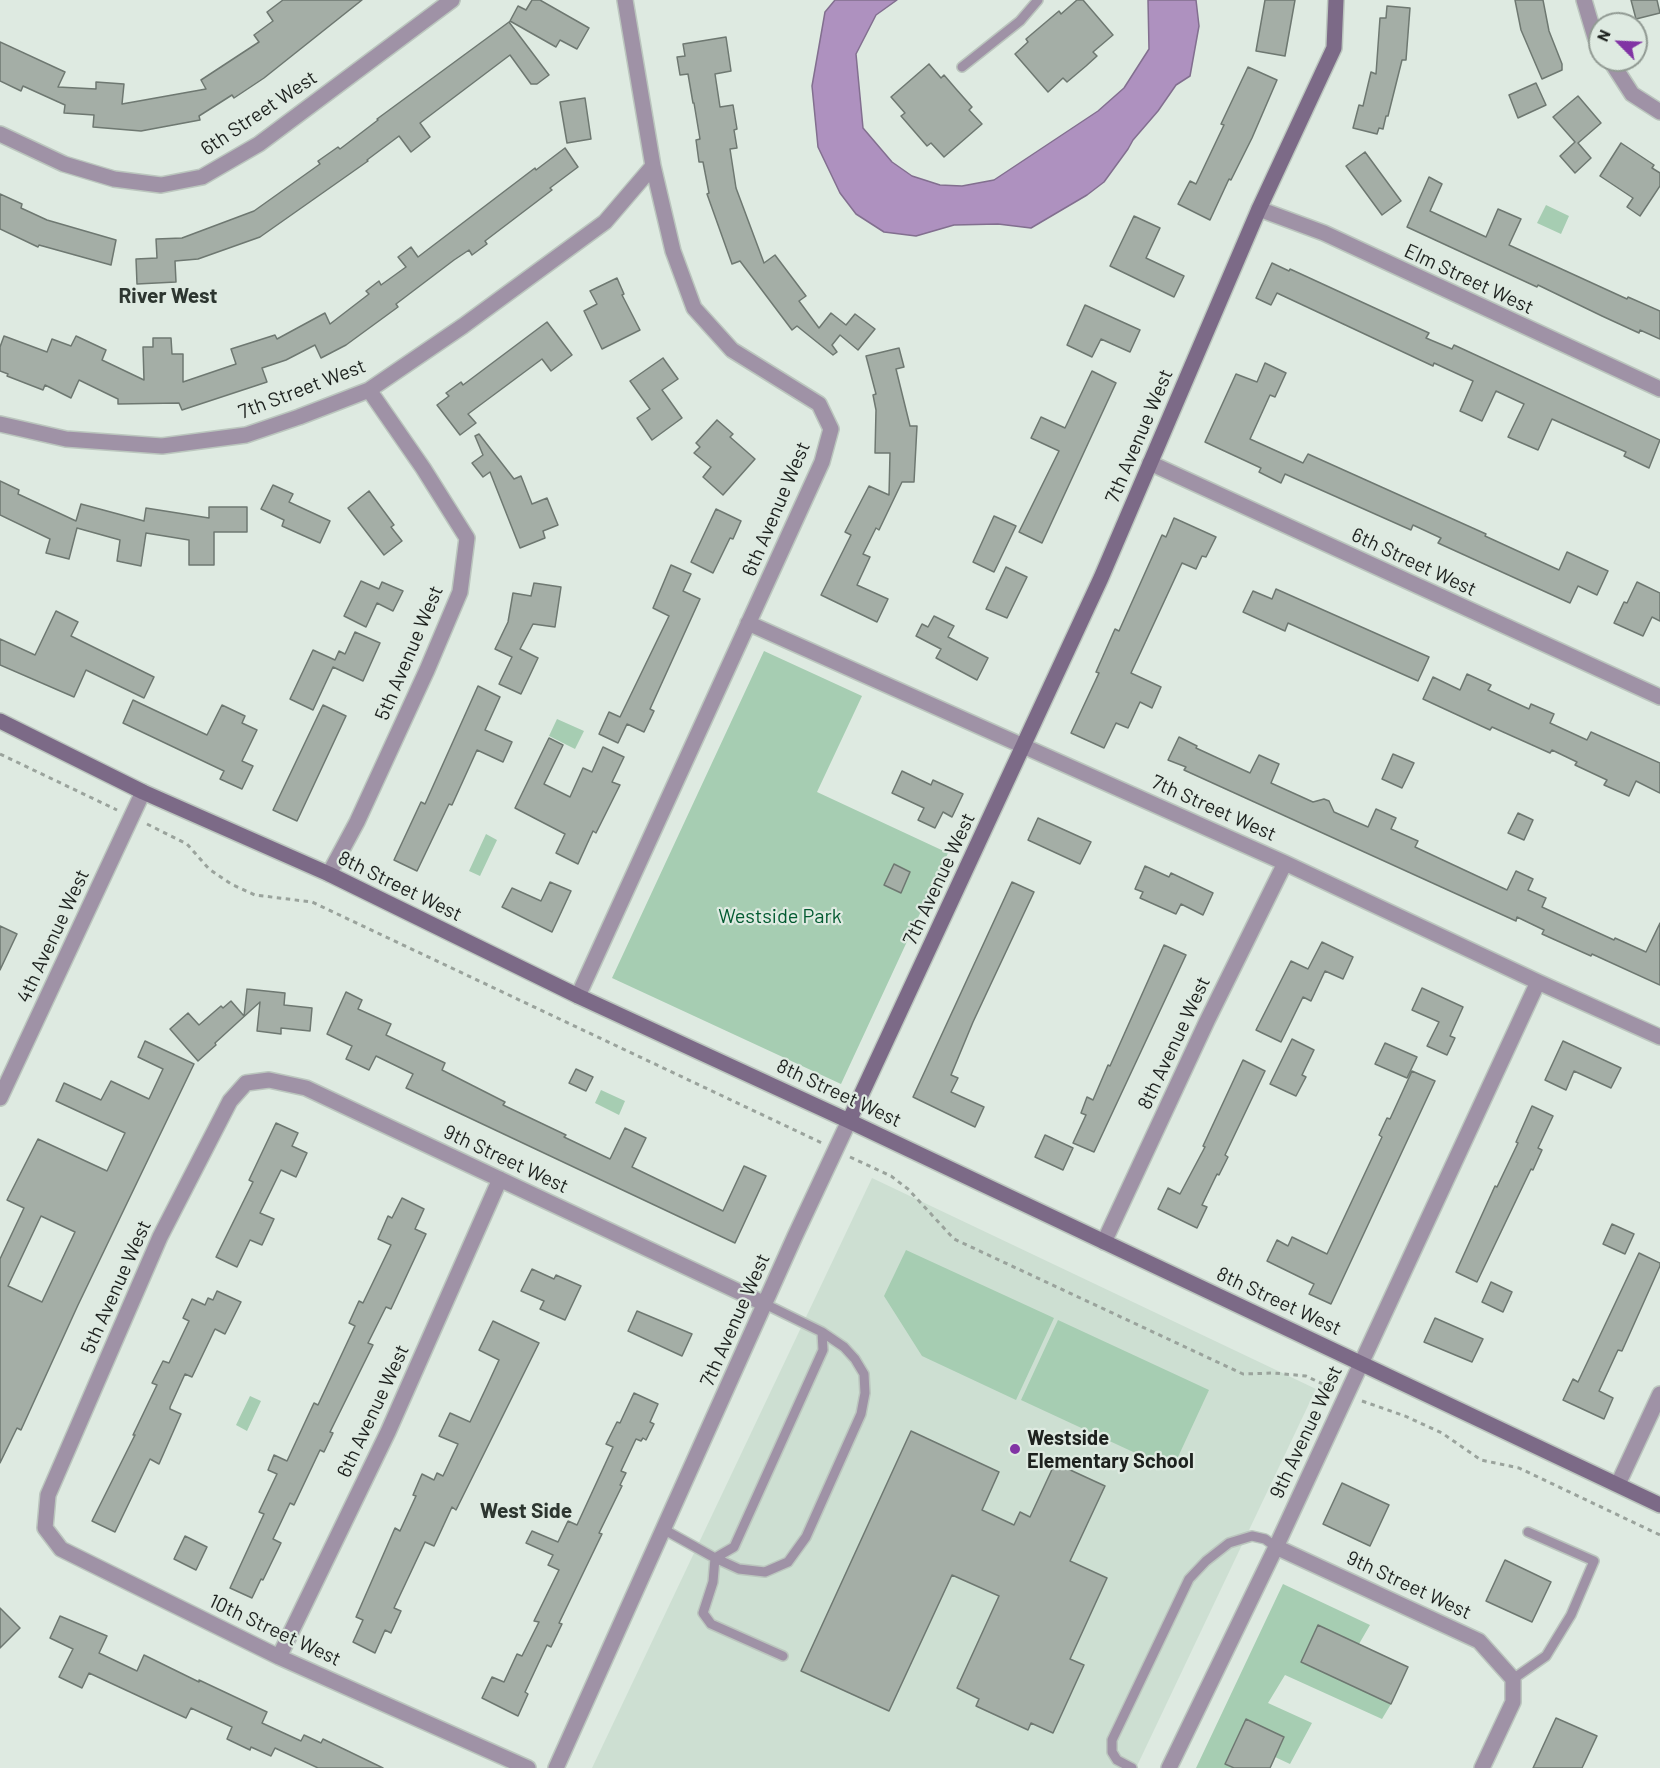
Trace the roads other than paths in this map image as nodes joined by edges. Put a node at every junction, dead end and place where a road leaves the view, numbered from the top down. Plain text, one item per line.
1 (452, 0) edge
2 (625, 0) edge
3 (1038, 0) edge
4 (1336, 0) edge
5 (962, 67) dead end
6 (1618, 72) edge
7 (1660, 112) edge
8 (0, 134) edge
9 (653, 166) junction
10 (1258, 209) junction
11 (1660, 389) edge
12 (369, 390) junction
13 (0, 424) edge
14 (1150, 463) junction
15 (748, 623) junction
16 (1660, 697) edge
17 (0, 721) edge
18 (1024, 746) junction
19 (143, 792) junction
20 (1285, 863) junction
21 (328, 874) junction
22 (1538, 982) junction
23 (578, 996) junction
24 (1660, 1037) edge
25 (0, 1098) edge
26 (230, 1101) joint
27 (849, 1121) junction
28 (500, 1179) junction
29 (1104, 1242) junction
30 (765, 1304) junction
31 (822, 1332) junction
32 (1361, 1362) junction
33 (1660, 1395) edge
34 (1618, 1485) junction
35 (48, 1495) joint
36 (1660, 1504) edge
37 (663, 1529) junction
38 (1528, 1532) dead end
39 (1276, 1546) junction
40 (715, 1558) junction
41 (783, 1656) dead end
42 (279, 1657) junction
43 (1513, 1678) junction
44 (528, 1768) edge
45 (556, 1768) edge
46 (1132, 1768) edge
47 (1169, 1768) edge
48 (1482, 1768) edge

1 - 8 street, 6th Street West
2 - 9 street, 6th Avenue West
3 - 5 lane
4 - 10 street, 7th Avenue West
6 - 7 street
9 - 12 street, 7th Street West
9 - 15 street, 6th Avenue West
10 - 11 street, Elm Street West
10 - 14 street, 7th Avenue West
12 - 13 street, 7th Street West
12 - 21 street, 5th Avenue West
14 - 16 street, 6th Street West
14 - 18 street, 7th Avenue West
15 - 18 street, 7th Street West
15 - 23 street, 6th Avenue West
17 - 19 street, 8th Street West
18 - 20 street, 7th Street West
18 - 27 street, 7th Avenue West
19 - 21 street, 8th Street West
19 - 25 street, 4th Avenue West
20 - 22 street, 7th Street West
20 - 29 street, 8th Avenue West
21 - 23 street, 8th Street West
22 - 24 street, 7th Street West
22 - 32 street, 9th Avenue West
23 - 27 street, 8th Street West
26 - 28 street, 9th Street West
26 - 35 street, 5th Avenue West
27 - 29 street, 8th Street West
27 - 30 street, 7th Avenue West
28 - 30 street, 9th Street West
28 - 42 street, 6th Avenue West
29 - 32 street, 8th Street West
30 - 31 lane
30 - 37 street, 7th Avenue West
31 - 40 lane
31 - 40 lane
32 - 34 street, 8th Street West
32 - 39 street, 9th Avenue West
33 - 34 street
34 - 36 street, 8th Street West
35 - 42 street, 10th Street West
37 - 40 lane
37 - 45 street, 7th Avenue West
38 - 43 lane
39 - 43 street, 9th Street West
39 - 46 lane
39 - 47 street, 9th Avenue West
40 - 41 lane
42 - 44 street, 10th Street West
43 - 48 street

